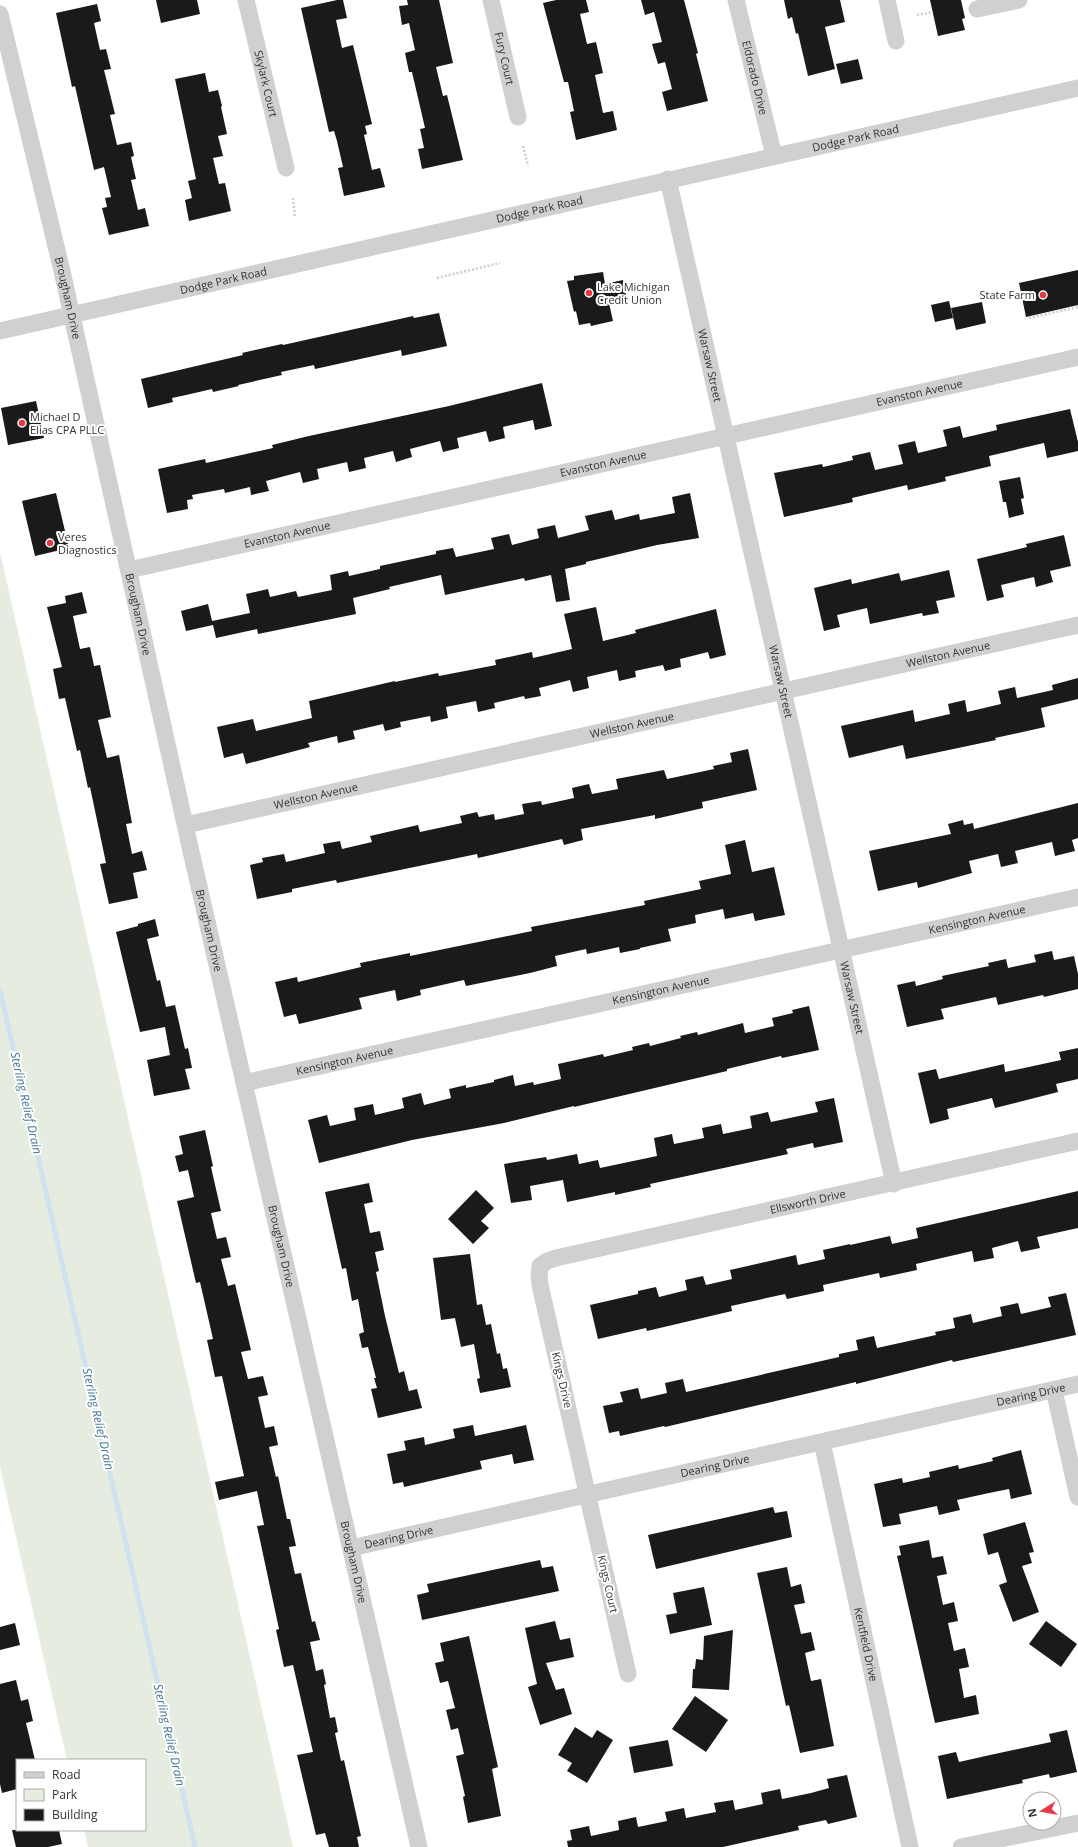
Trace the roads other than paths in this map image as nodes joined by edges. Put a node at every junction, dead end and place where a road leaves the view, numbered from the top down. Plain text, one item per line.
1 (246, 0) edge
2 (491, 0) edge
3 (736, 0) edge
4 (887, 0) edge
5 (1019, 0) edge
6 (977, 9) dead end
7 (0, 14) edge
8 (896, 41) dead end
9 (1078, 88) edge
10 (518, 117) dead end
11 (774, 156) junction
12 (286, 168) dead end
13 (668, 179) junction
14 (72, 315) junction
15 (0, 331) edge
16 (1078, 357) edge
17 (725, 435) junction
18 (129, 570) junction
19 (1078, 624) edge
20 (783, 691) junction
21 (186, 825) junction
22 (1078, 897) edge
23 (842, 950) junction
24 (244, 1083) junction
25 (1078, 1141) edge
26 (894, 1184) junction
27 (540, 1266) joint
28 (1078, 1384) edge
29 (1054, 1390) junction
30 (822, 1442) junction
31 (588, 1494) junction
32 (1078, 1497) edge
33 (351, 1548) junction
34 (628, 1674) dead end
35 (1078, 1823) edge
36 (419, 1847) edge
37 (910, 1847) edge
38 (961, 1847) edge

1 - 12 street, Skylark Court
2 - 10 street, Fury Court
3 - 11 street, Eldorado Drive
4 - 8 street
5 - 6 street
7 - 14 street, Brougham Drive
9 - 11 street, Dodge Park Road
11 - 13 street, Dodge Park Road
13 - 14 street, Dodge Park Road
13 - 17 street, Warsaw Street
14 - 15 street, Dodge Park Road
14 - 18 street, Brougham Drive
16 - 17 street, Evanston Avenue
17 - 18 street, Evanston Avenue
17 - 20 street, Warsaw Street
18 - 21 street, Brougham Drive
19 - 20 street, Wellston Avenue
20 - 21 street, Wellston Avenue
20 - 23 street, Warsaw Street
21 - 24 street, Brougham Drive
22 - 23 street, Kensington Avenue
23 - 24 street, Kensington Avenue
23 - 26 street, Warsaw Street
24 - 33 street, Brougham Drive
25 - 26 street, Ellsworth Drive
26 - 27 street, Ellsworth Drive
27 - 31 street, Kings Drive
28 - 29 street, Dearing Drive
29 - 30 street, Dearing Drive
29 - 32 street
30 - 31 street, Dearing Drive
30 - 37 street, Kentfield Drive
31 - 33 street, Dearing Drive
31 - 34 street, Kings Court
33 - 36 street, Brougham Drive
35 - 38 street

